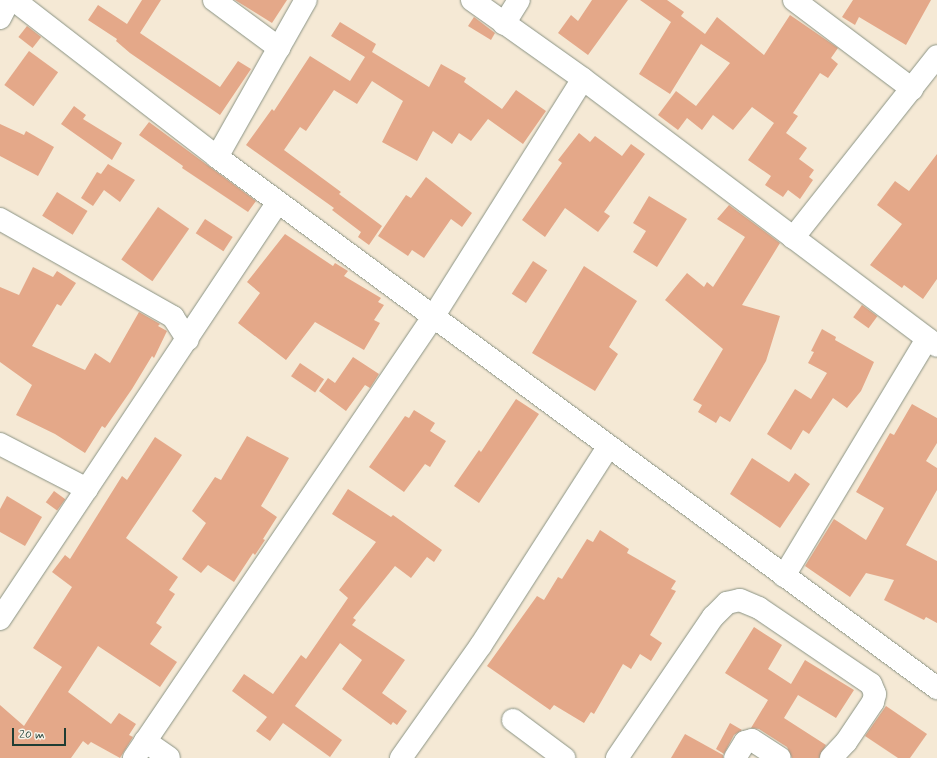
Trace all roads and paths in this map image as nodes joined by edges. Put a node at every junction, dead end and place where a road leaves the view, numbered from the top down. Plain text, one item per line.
1 (9, 0) edge
2 (14, 0) edge
3 (214, 0) edge
4 (306, 0) edge
5 (472, 0) edge
6 (519, 0) edge
7 (794, 0) edge
8 (0, 18) edge
9 (504, 24) junction
10 (279, 48) junction
11 (937, 56) edge
12 (583, 79) junction
13 (912, 89) junction
14 (217, 157) junction
15 (278, 202) junction
16 (0, 219) edge
17 (793, 238) junction
18 (205, 313) junction
19 (174, 317) junction
20 (433, 317) junction
21 (188, 340) junction
22 (932, 343) edge
23 (0, 444) edge
24 (608, 447) junction
25 (87, 489) junction
26 (784, 576) junction
27 (0, 619) edge
28 (937, 688) edge
29 (513, 720) dead end
30 (139, 750) edge
31 (169, 758) edge
32 (401, 758) edge
33 (564, 758) edge
34 (617, 758) edge
35 (735, 758) edge
36 (780, 758) edge
37 (831, 758) edge

1 - 8 street
2 - 14 street
3 - 10 street
4 - 10 street
5 - 9 street
6 - 9 street
7 - 13 street
9 - 12 street
10 - 14 street
11 - 13 street
12 - 17 street
12 - 20 street
13 - 17 street
14 - 15 street
15 - 18 street
15 - 20 street
16 - 19 street
17 - 22 street
18 - 19 street
18 - 21 street
19 - 21 street
20 - 24 street
20 - 30 street
21 - 25 street
22 - 26 street
23 - 25 street
24 - 26 street
24 - 32 street
25 - 27 street
26 - 28 street
29 - 33 street
30 - 31 street
34 - 37 street
35 - 36 street

